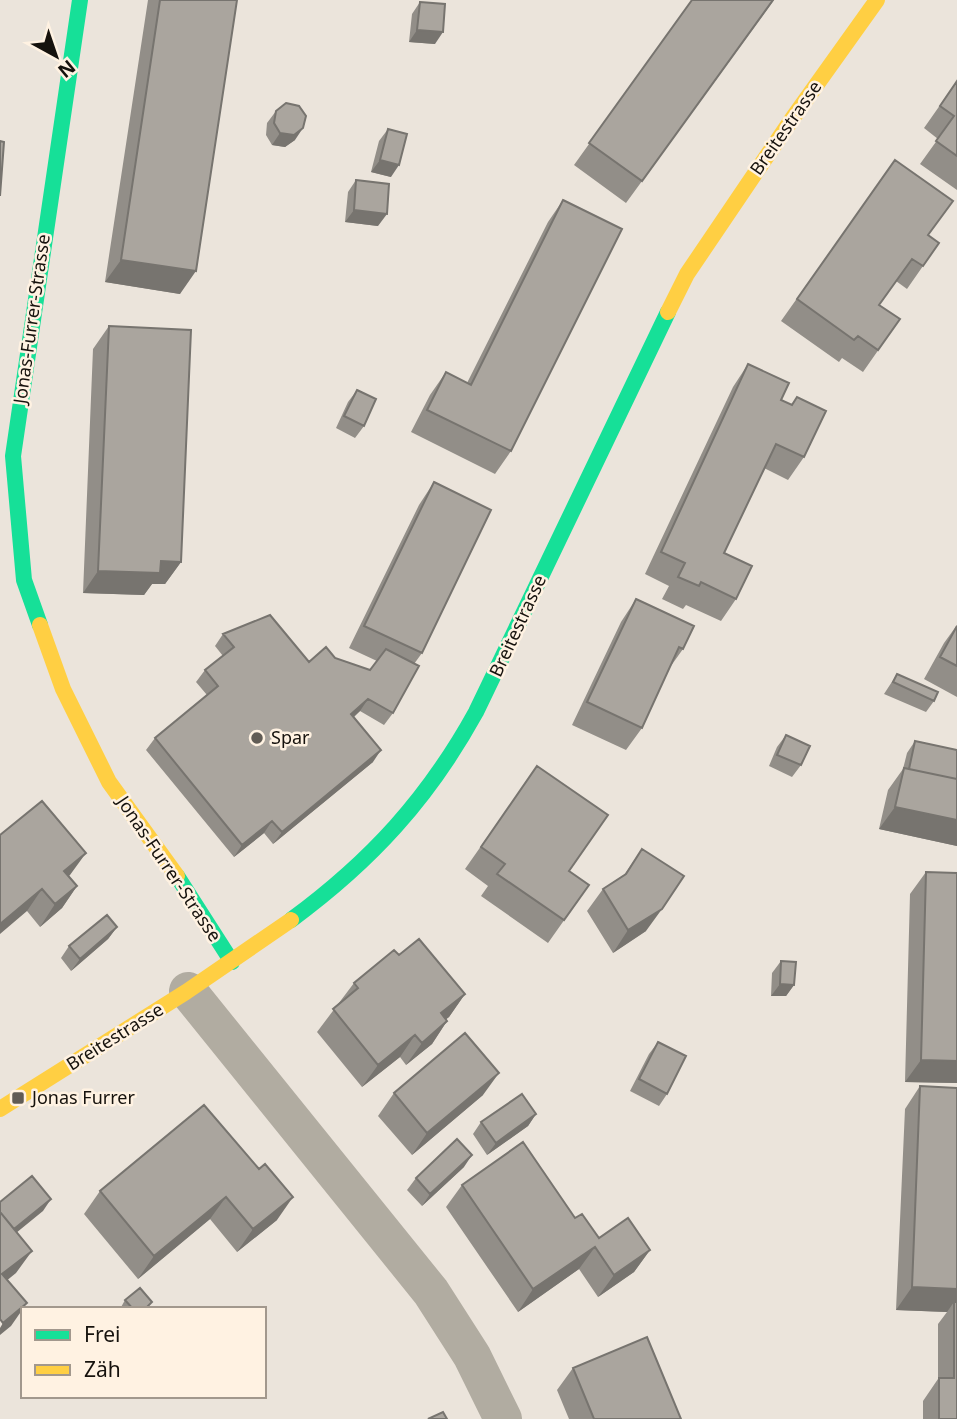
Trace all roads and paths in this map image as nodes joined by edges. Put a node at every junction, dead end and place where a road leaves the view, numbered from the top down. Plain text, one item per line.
1 (80, 0) edge
2 (877, 0) edge
3 (6, 456) edge
4 (232, 962) junction
5 (188, 991) junction
6 (0, 1109) edge
7 (503, 1419) edge

1 - 3 main road, Jonas-Furrer-Strasse
2 - 4 main road, Breitestrasse
3 - 4 main road, Jonas-Furrer-Strasse
4 - 5 main road, Breitestrasse
5 - 6 main road, Breitestrasse
5 - 7 street

